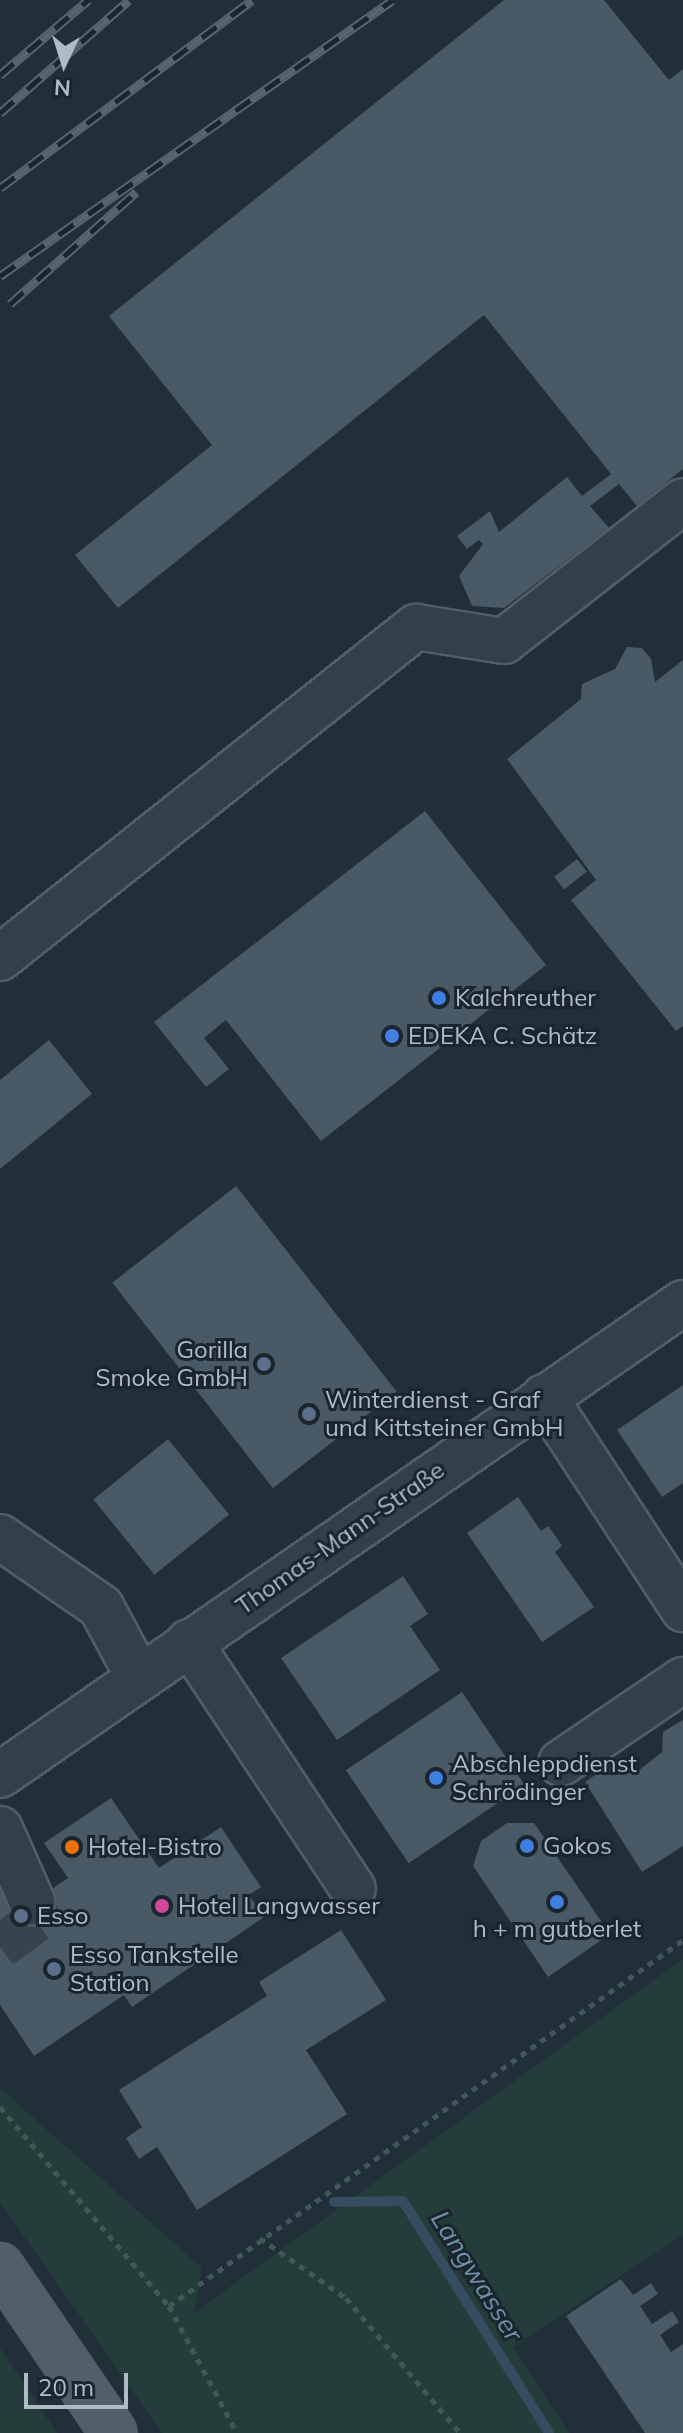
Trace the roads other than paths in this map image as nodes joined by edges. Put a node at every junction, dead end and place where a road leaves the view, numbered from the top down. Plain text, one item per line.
1 (683, 501) edge
2 (0, 958) edge
3 (683, 1303) edge
4 (544, 1397) junction
5 (0, 1537) edge
6 (683, 1609) edge
7 (189, 1642) junction
8 (139, 1678) junction
9 (683, 1680) edge
10 (561, 1763) dead end
11 (0, 1775) edge
12 (0, 1829) edge
13 (353, 1889) dead end
14 (32, 1902) tunnel mouth
15 (0, 2266) edge
16 (114, 2433) edge

1 - 2 street
3 - 4 street, Thomas-Mann-Straße
4 - 6 street
4 - 7 street, Thomas-Mann-Straße
5 - 8 street
7 - 8 street, Thomas-Mann-Straße
7 - 13 street
8 - 11 street, Thomas-Mann-Straße
9 - 10 street
12 - 14 street
15 - 16 main road

